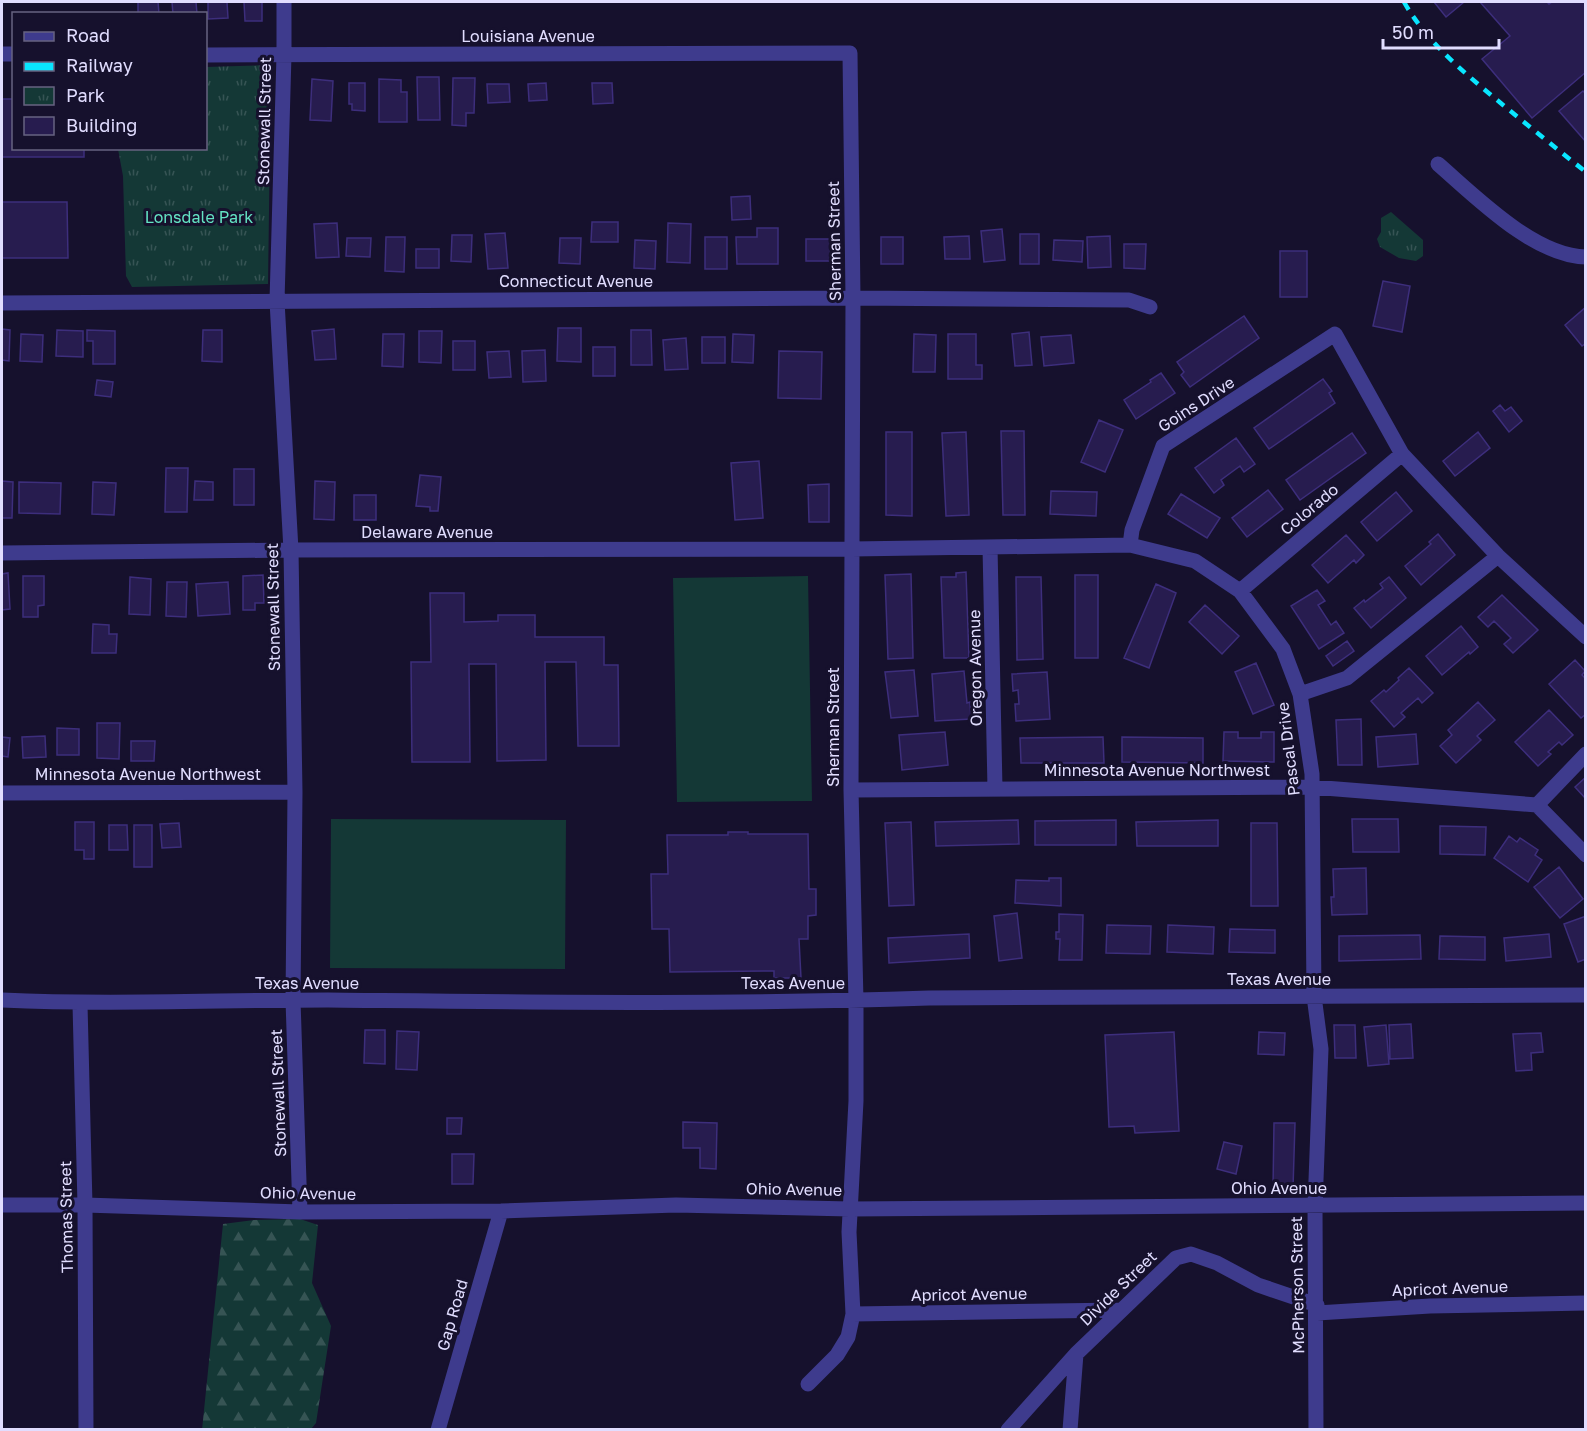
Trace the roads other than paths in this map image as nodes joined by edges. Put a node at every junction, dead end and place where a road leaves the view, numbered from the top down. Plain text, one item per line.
1 (284, 2) edge
2 (850, 53) joint
3 (207, 55) edge
4 (284, 55) junction
5 (1438, 164) dead end
6 (1586, 257) edge
7 (853, 298) junction
8 (278, 301) junction
9 (2, 303) edge
10 (1150, 307) dead end
11 (1402, 454) junction
12 (1130, 544) junction
13 (990, 547) junction
14 (852, 549) junction
15 (291, 550) junction
16 (2, 553) edge
17 (1498, 556) junction
18 (1240, 591) junction
19 (1586, 637) edge
20 (1300, 694) junction
21 (1586, 754) edge
22 (1312, 787) junction
23 (995, 789) junction
24 (851, 790) junction
25 (295, 792) junction
26 (2, 793) edge
27 (1537, 805) junction
28 (1586, 855) edge
29 (1586, 995) edge
30 (1314, 996) junction
31 (2, 1000) edge
32 (293, 1000) junction
33 (856, 1001) junction
34 (80, 1004) junction
35 (1586, 1203) edge
36 (2, 1205) edge
37 (84, 1205) junction
38 (1315, 1206) junction
39 (850, 1209) junction
40 (501, 1211) junction
41 (300, 1212) junction
42 (1586, 1303) edge
43 (1317, 1309) junction
44 (1121, 1310) junction
45 (853, 1314) junction
46 (1076, 1354) junction
47 (808, 1384) dead end
48 (86, 1430) edge
49 (438, 1430) edge
50 (1008, 1430) edge
51 (1070, 1430) edge
52 (1316, 1430) edge

1 - 4 street, Stonewall Street
2 - 4 street, Louisiana Avenue
2 - 7 street, Sherman Street
3 - 4 street, Louisiana Avenue
4 - 8 street, Stonewall Street
5 - 6 street
7 - 8 street, Connecticut Avenue
7 - 10 street, Connecticut Avenue
7 - 14 street, Sherman Street
8 - 9 street, Connecticut Avenue
8 - 15 street, Stonewall Street
11 - 12 street, Goins Drive
11 - 17 street
11 - 18 street, Colorado
12 - 13 street, Pascal Drive
12 - 18 street, Pascal Drive
13 - 14 street, Pascal Drive
13 - 23 street, Oregon Avenue
14 - 15 street, Delaware Avenue
14 - 24 street, Sherman Street
15 - 16 street, Delaware Avenue
15 - 25 street, Stonewall Street
17 - 19 street
17 - 20 street
18 - 20 street, Pascal Drive
20 - 22 street, Pascal Drive
21 - 27 street
22 - 23 street, Minnesota Avenue Northwest
22 - 27 street, Minnesota Avenue Northwest
22 - 30 street, Pascal Drive
23 - 24 street, Minnesota Avenue Northwest
24 - 33 street, Sherman Street
25 - 26 street, Minnesota Avenue Northwest
25 - 32 street, Stonewall Street
27 - 28 street
29 - 30 street, Texas Avenue
30 - 33 street, Texas Avenue
30 - 38 street, McPherson Street
31 - 34 street, Texas Avenue
32 - 33 street, Texas Avenue
32 - 34 street, Texas Avenue
32 - 41 street, Stonewall Street
33 - 39 street, Sherman Street
34 - 37 street, Thomas Street
35 - 38 street, Ohio Avenue
36 - 37 street, Ohio Avenue
37 - 41 street, Ohio Avenue
37 - 48 street, Thomas Street
38 - 39 street, Ohio Avenue
38 - 43 street, McPherson Street
39 - 40 street, Ohio Avenue
39 - 45 street, Sherman Street
40 - 41 street, Ohio Avenue
40 - 49 street, Gap Road
42 - 43 street, Apricot Avenue
43 - 44 street, Divide Street
43 - 52 street, McPherson Street
44 - 45 street, Apricot Avenue
44 - 46 street, Divide Street
45 - 47 street, Sherman Street
46 - 50 street, Divide Street
46 - 51 street

